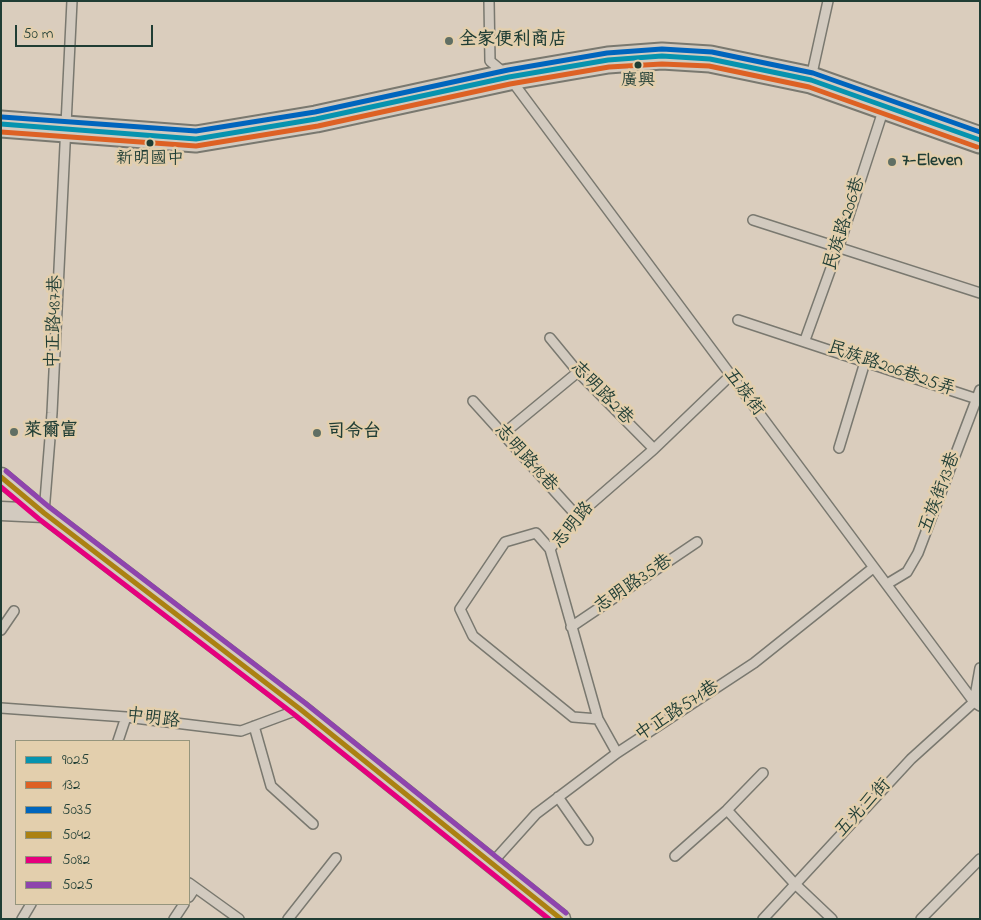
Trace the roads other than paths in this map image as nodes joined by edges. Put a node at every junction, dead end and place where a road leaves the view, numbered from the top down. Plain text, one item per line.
1 (72, 1) edge
2 (489, 1) edge
3 (828, 1) edge
4 (509, 77) junction
5 (811, 80) junction
6 (884, 108) junction
7 (1, 124) edge
8 (64, 130) junction
9 (980, 140) edge
10 (753, 220) dead end
11 (839, 246) junction
12 (980, 293) edge
13 (738, 320) dead end
14 (550, 338) dead end
15 (805, 340) junction
16 (864, 362) junction
17 (578, 372) junction
18 (730, 376) junction
19 (978, 394) edge
20 (473, 401) dead end
21 (503, 434) junction
22 (839, 448) dead end
23 (654, 449) junction
24 (1, 477) edge
25 (1, 512) edge
26 (44, 513) junction
27 (577, 516) junction
28 (697, 542) dead end
29 (550, 549) junction
30 (873, 568) junction
31 (887, 584) junction
32 (14, 611) dead end
33 (571, 627) junction
34 (1, 630) edge
35 (980, 668) edge
36 (977, 704) edge
37 (1, 708) edge
38 (300, 709) junction
39 (126, 717) junction
40 (598, 719) junction
41 (254, 726) junction
42 (118, 740) edge
43 (617, 753) junction
44 (764, 773) dead end
45 (558, 797) junction
46 (727, 810) junction
47 (313, 824) dead end
48 (588, 840) dead end
49 (675, 856) dead end
50 (336, 858) dead end
51 (980, 859) edge
52 (491, 864) junction
53 (794, 883) junction
54 (192, 886) edge
55 (30, 905) edge
56 (183, 905) edge
57 (22, 919) edge
58 (174, 919) edge
59 (239, 919) edge
60 (288, 919) edge
61 (561, 919) edge
62 (763, 919) edge
63 (832, 919) edge
64 (921, 919) edge

1 - 8 lane, 中正路487巷
2 - 4 lane, 五族街
3 - 5 lane
4 - 5 main road
4 - 8 main road
4 - 18 lane, 五族街
5 - 6 main road
6 - 9 main road
6 - 11 lane, 民族路206巷
7 - 8 main road
8 - 26 lane, 中正路487巷
10 - 11 lane
11 - 12 lane
11 - 15 lane, 民族路206巷
13 - 15 lane, 民族路206巷25弄
14 - 17 lane, 志明路2巷
15 - 16 lane, 民族路206巷25弄
16 - 19 lane, 民族路206巷25弄
16 - 22 lane
17 - 21 lane
17 - 23 lane, 志明路2巷
18 - 23 lane, 志明路
18 - 30 lane, 五族街
19 - 31 lane, 五族街13巷
20 - 21 lane, 志明路18巷
21 - 27 lane, 志明路18巷
23 - 27 lane, 志明路
24 - 26 street
25 - 26 street
26 - 38 street
27 - 29 lane, 志明路
28 - 33 lane, 志明路35巷
29 - 33 lane, 志明路
29 - 40 lane
30 - 31 lane, 五族街
30 - 43 lane, 中正路571巷
31 - 36 lane, 五族街
32 - 34 lane
33 - 40 lane, 志明路
35 - 36 lane
36 - 53 lane, 五光三街
37 - 39 lane, 中明路
38 - 41 lane, 中明路
38 - 52 street
39 - 41 lane, 中明路
39 - 42 lane
40 - 43 lane, 志明路
41 - 47 lane
43 - 45 lane, 中正路571巷
44 - 46 lane
45 - 48 lane
45 - 52 lane, 中正路571巷
46 - 49 lane
46 - 53 lane
50 - 60 lane
51 - 64 lane
52 - 61 street
53 - 62 lane, 五光三街
53 - 63 lane
54 - 59 lane
55 - 57 lane
56 - 58 lane

